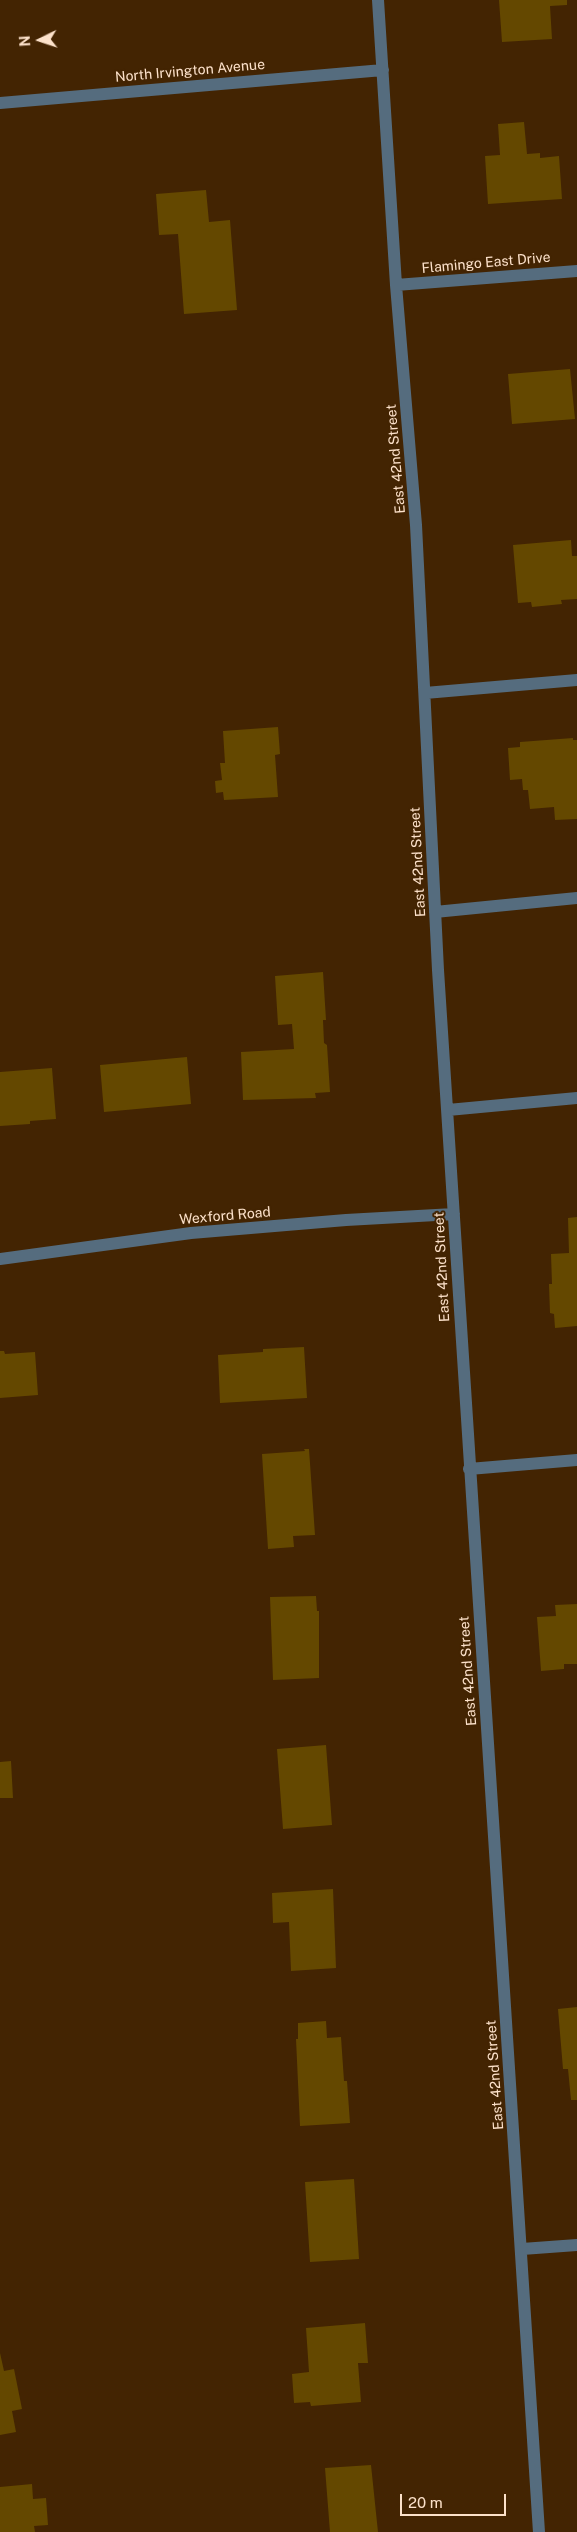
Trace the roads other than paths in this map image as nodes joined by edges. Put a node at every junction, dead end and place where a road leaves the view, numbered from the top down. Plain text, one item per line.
1 (378, 0) edge
2 (383, 70) junction
3 (0, 103) edge
4 (577, 271) edge
5 (396, 285) junction
6 (577, 680) edge
7 (425, 693) junction
8 (577, 898) edge
9 (435, 912) junction
10 (577, 1098) edge
11 (448, 1110) junction
12 (454, 1214) junction
13 (0, 1259) edge
14 (577, 1460) edge
15 (469, 1469) junction
16 (577, 2245) edge
17 (522, 2249) junction
18 (538, 2532) edge

1 - 2 street, East 42nd Street
2 - 3 street, North Irvington Avenue
2 - 5 street, East 42nd Street
4 - 5 street, Flamingo East Drive
5 - 7 street, East 42nd Street
6 - 7 street
7 - 9 street, East 42nd Street
8 - 9 street
9 - 11 street, East 42nd Street
10 - 11 street
11 - 12 street, East 42nd Street
12 - 13 street, Wexford Road
12 - 15 street, East 42nd Street
14 - 15 street
15 - 17 street, East 42nd Street
16 - 17 street
17 - 18 street, East 42nd Street

